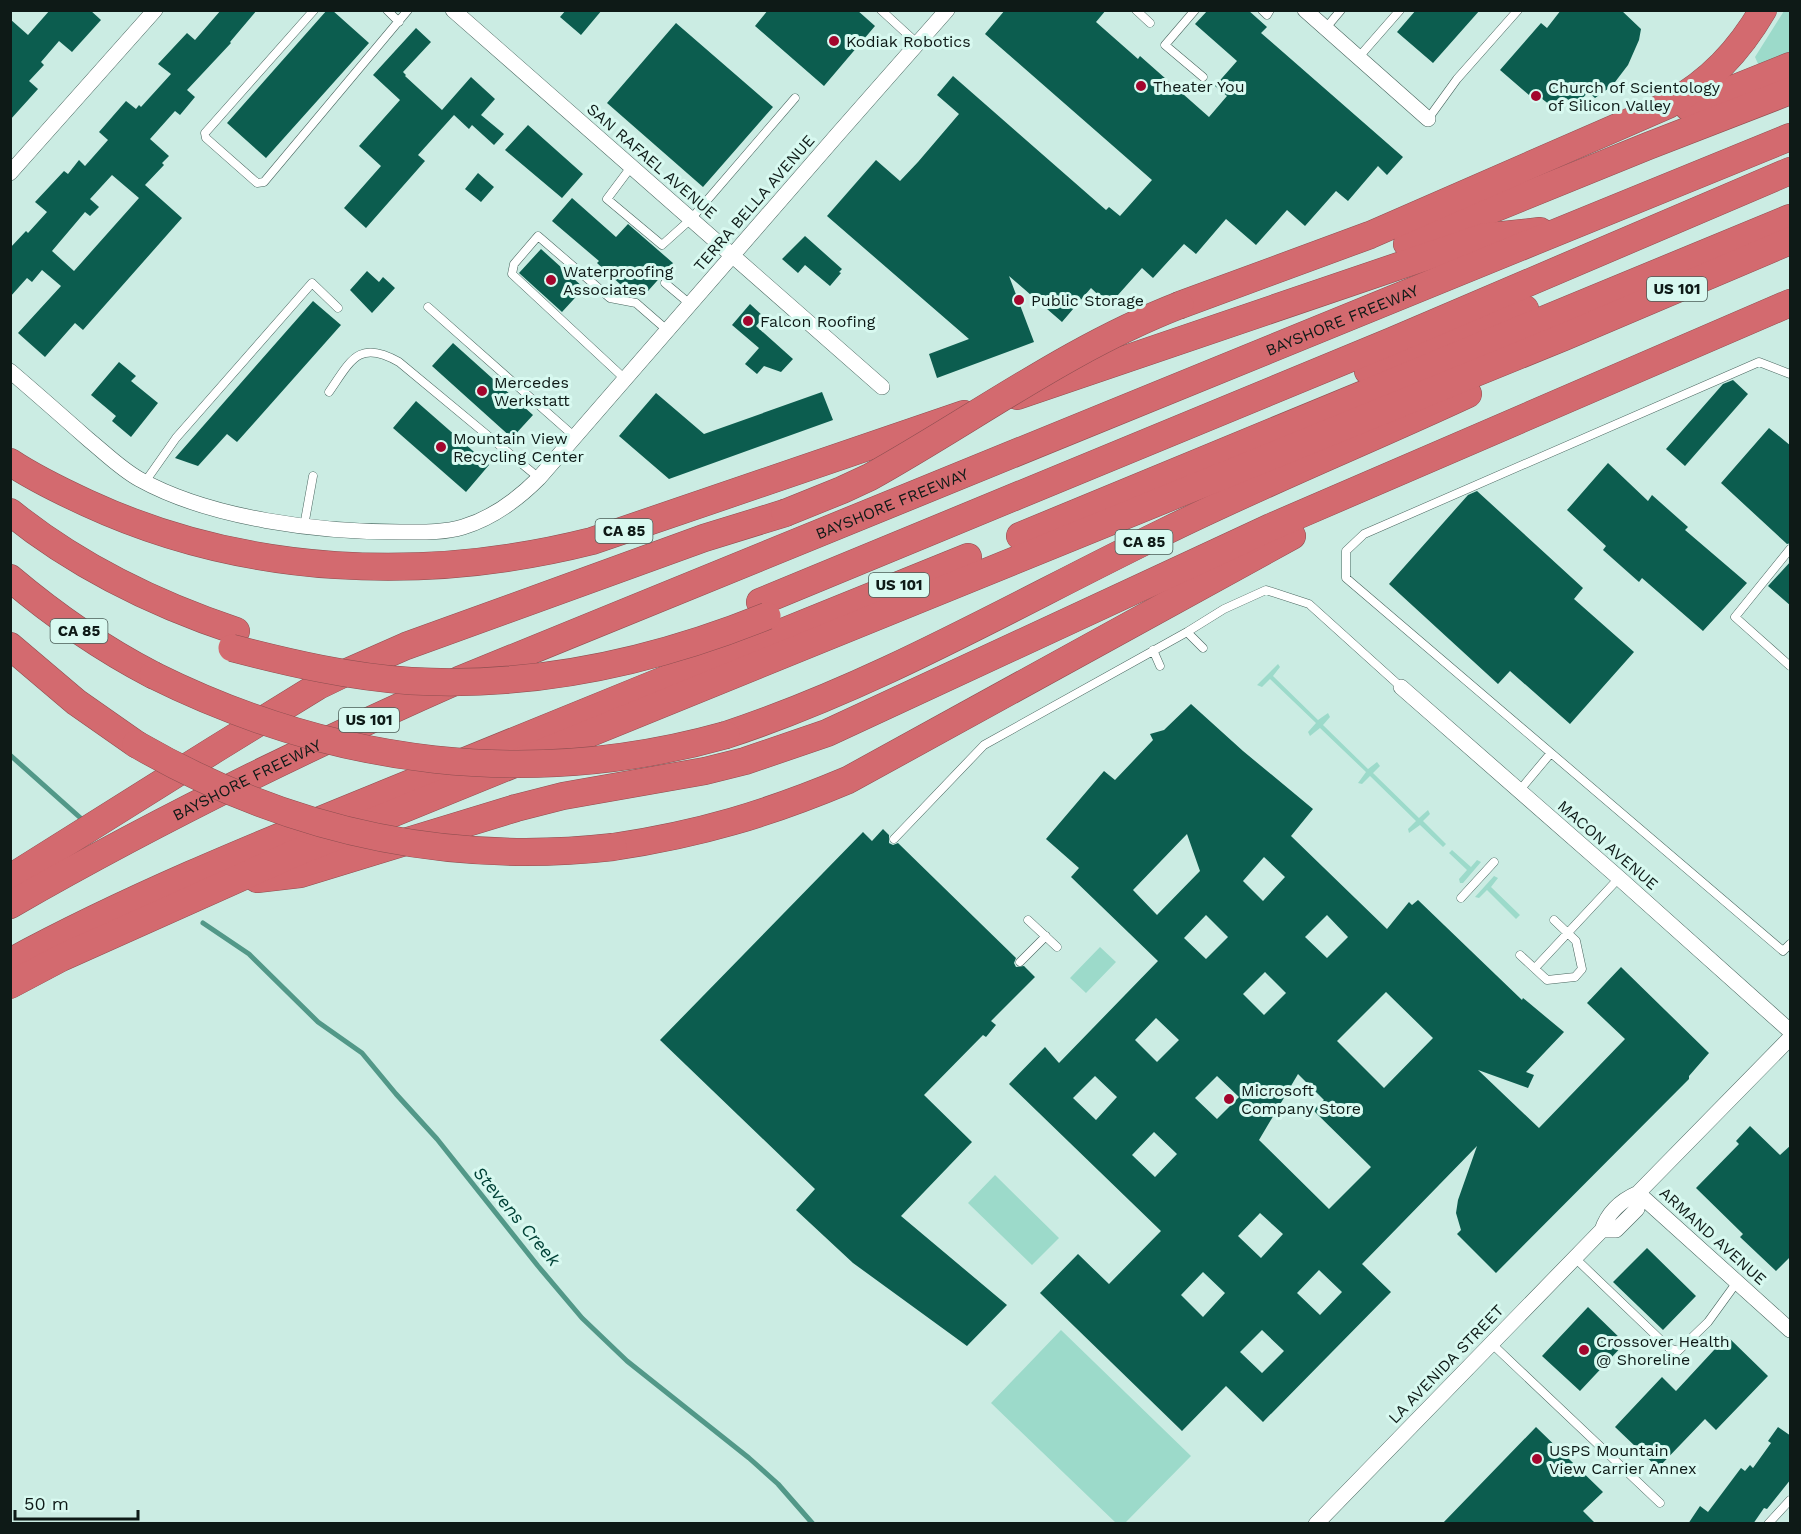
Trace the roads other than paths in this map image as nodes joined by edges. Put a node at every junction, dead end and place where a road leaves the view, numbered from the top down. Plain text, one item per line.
1 (155, 10) edge
2 (314, 10) edge
3 (387, 10) edge
4 (408, 10) edge
5 (453, 10) edge
6 (880, 10) edge
7 (947, 10) edge
8 (1136, 10) edge
9 (1195, 10) edge
10 (1262, 10) edge
11 (1270, 10) edge
12 (1305, 10) edge
13 (1341, 10) edge
14 (1400, 10) edge
15 (1518, 10) edge
16 (1763, 10) edge
17 (399, 22) junction
18 (1150, 23) dead end
19 (1325, 29) junction
20 (918, 44) junction
21 (1358, 58) junction
22 (1791, 66) edge
23 (1203, 77) dead end
24 (1791, 91) edge
25 (795, 98) dead end
26 (1428, 119) joint
27 (1791, 137) edge
28 (631, 167) junction
29 (1791, 171) edge
30 (10, 173) edge
31 (1458, 198) junction
32 (1791, 206) edge
33 (1791, 218) edge
34 (690, 219) junction
35 (1565, 229) junction
36 (1791, 241) edge
37 (732, 255) junction
38 (665, 283) dead end
39 (1791, 303) edge
40 (690, 304) junction
41 (428, 307) dead end
42 (338, 308) dead end
43 (667, 330) junction
44 (1564, 337) junction
45 (10, 371) edge
46 (1791, 374) edge
47 (625, 379) junction
48 (1047, 386) junction
49 (882, 387) dead end
50 (329, 392) dead end
51 (575, 437) junction
52 (1456, 448) junction
53 (10, 462) edge
54 (314, 476) dead end
55 (540, 477) junction
56 (145, 482) junction
57 (10, 512) edge
58 (304, 526) junction
59 (10, 533) edge
60 (1791, 549) edge
61 (10, 578) edge
62 (763, 609) junction
63 (1187, 633) junction
64 (234, 639) junction
65 (10, 646) edge
66 (1203, 648) dead end
67 (1153, 650) junction
68 (1160, 666) dead end
69 (1791, 666) edge
70 (1401, 687) joint
71 (1550, 754) junction
72 (1519, 791) junction
73 (894, 839) dead end
74 (1494, 862) dead end
75 (10, 878) edge
76 (1619, 878) junction
77 (232, 881) junction
78 (1461, 898) dead end
79 (10, 905) edge
80 (1028, 920) dead end
81 (1554, 920) dead end
82 (1568, 933) junction
83 (1046, 936) junction
84 (1791, 944) edge
85 (1057, 947) dead end
86 (1520, 955) dead end
87 (10, 962) edge
88 (1020, 962) dead end
89 (1535, 968) junction
90 (10, 985) edge
91 (1789, 1040) edge
92 (1638, 1193) junction
93 (1575, 1258) junction
94 (1737, 1282) junction
95 (1791, 1330) edge
96 (1491, 1343) junction
97 (1791, 1500) edge
98 (1660, 1503) dead end
99 (1316, 1524) edge
100 (1768, 1524) edge

1 - 30 street
2 - 17 lane
3 - 17 lane
4 - 17 lane
5 - 28 street, SAN RAFAEL AVENUE
6 - 20 lane
7 - 20 street, TERRA BELLA AVENUE
8 - 18 lane
9 - 23 lane
10 - 11 lane
12 - 19 street
13 - 19 lane
14 - 21 lane
15 - 26 lane
16 - 31 highway
19 - 21 street
20 - 37 street, TERRA BELLA AVENUE
21 - 26 street
22 - 31 highway
24 - 48 highway
25 - 34 lane
27 - 35 highway, BAYSHORE FREEWAY / US 101
28 - 34 street, SAN RAFAEL AVENUE
28 - 34 lane
29 - 62 highway
31 - 75 highway, bridge
32 - 62 highway
33 - 87 highway, US 101
34 - 37 street, SAN RAFAEL AVENUE
35 - 48 highway, CA 85
35 - 79 highway, BAYSHORE FREEWAY / US 101
36 - 44 highway, US 101
37 - 40 street, TERRA BELLA AVENUE
37 - 49 street, SAN RAFAEL AVENUE
38 - 40 lane
39 - 52 highway
40 - 43 street, TERRA BELLA AVENUE
41 - 51 lane
42 - 56 lane
43 - 47 street, TERRA BELLA AVENUE
43 - 47 lane
44 - 61 highway, CA 85, bridge
44 - 77 highway, US 101
45 - 56 street, TERRA BELLA AVENUE
46 - 71 lane
47 - 51 street, TERRA BELLA AVENUE
48 - 53 highway, CA 85
50 - 55 lane
51 - 55 street, TERRA BELLA AVENUE
52 - 65 highway, bridge
52 - 77 highway
54 - 58 lane
55 - 58 street, TERRA BELLA AVENUE
56 - 58 street, TERRA BELLA AVENUE
57 - 64 highway
59 - 64 highway
60 - 69 lane
62 - 64 highway, bridge
63 - 66 lane
63 - 67 lane
63 - 70 lane
67 - 68 lane
67 - 73 lane
70 - 72 street, MACON AVENUE
71 - 72 lane
71 - 84 lane
72 - 76 street, MACON AVENUE
74 - 78 lane
76 - 82 lane
76 - 91 street, MACON AVENUE
77 - 90 highway, US 101
80 - 83 lane
81 - 82 lane
82 - 89 lane
82 - 89 lane
83 - 85 lane
83 - 88 lane
86 - 89 lane
91 - 92 street, LA AVENIDA STREET
92 - 93 street, LA AVENIDA STREET
92 - 94 street, ARMAND AVENUE
93 - 94 lane
93 - 96 street, LA AVENIDA STREET
94 - 95 street, ARMAND AVENUE
96 - 98 lane
96 - 99 street, LA AVENIDA STREET
97 - 100 lane

